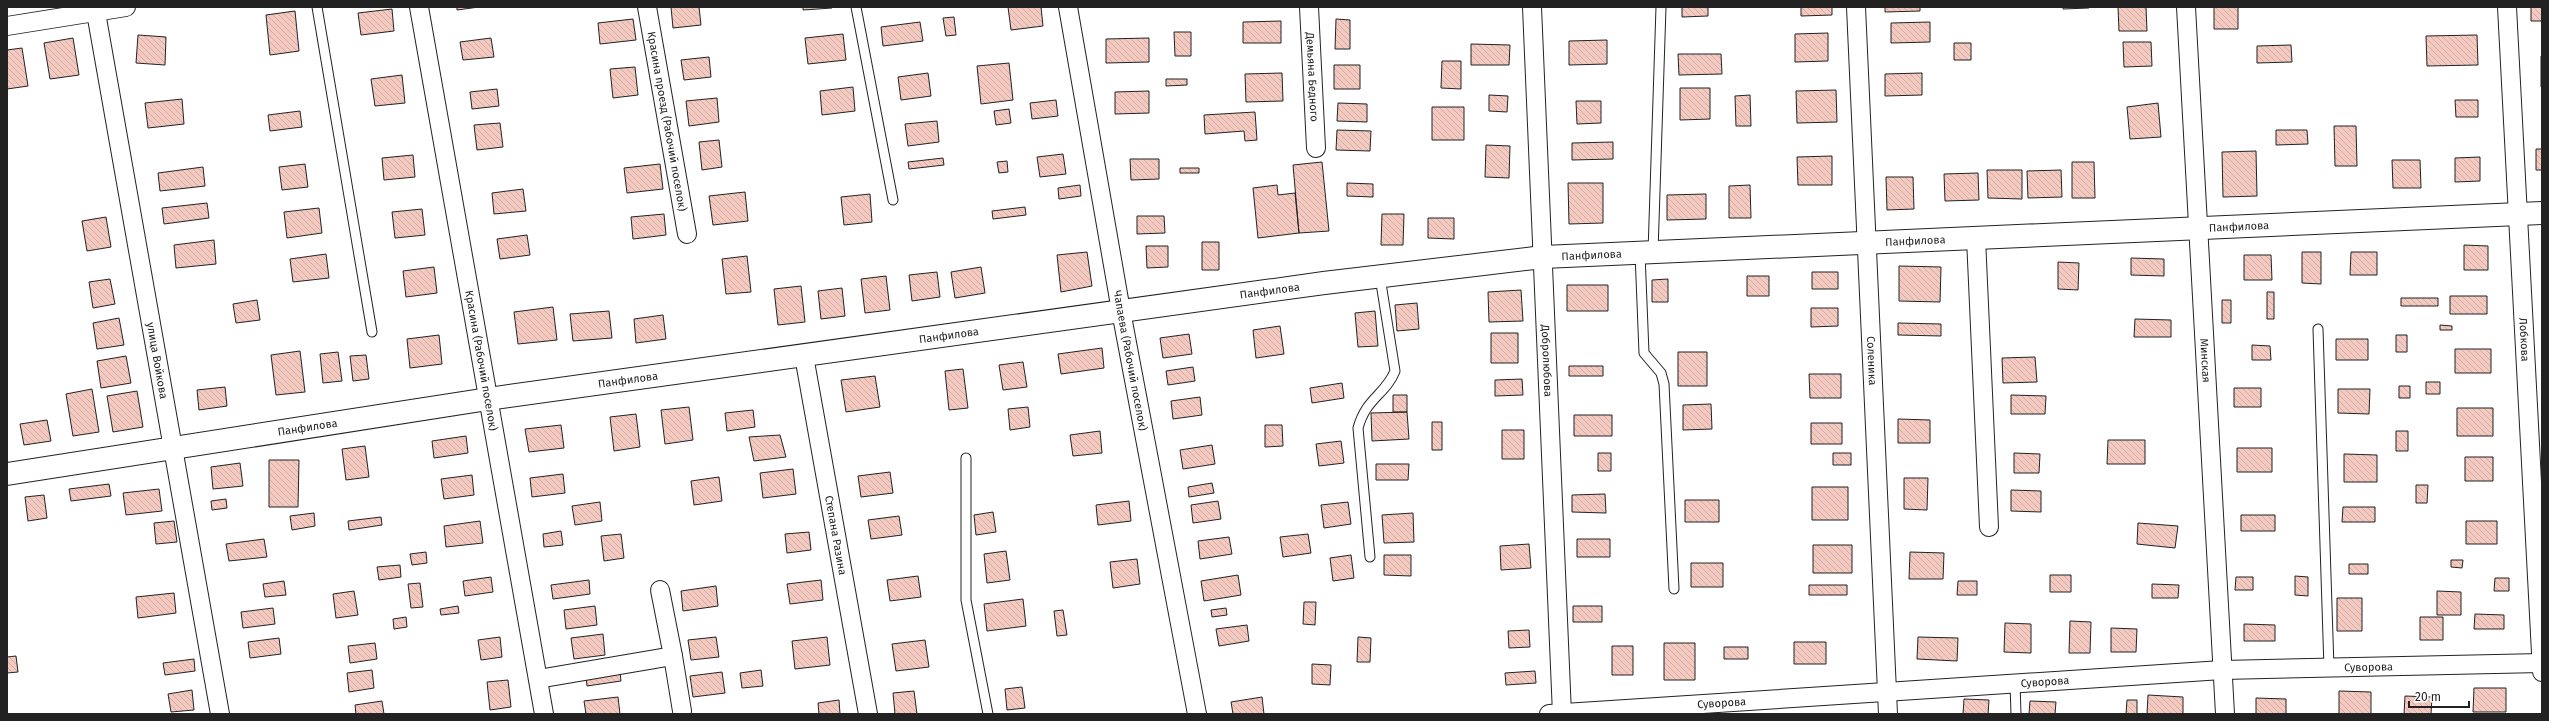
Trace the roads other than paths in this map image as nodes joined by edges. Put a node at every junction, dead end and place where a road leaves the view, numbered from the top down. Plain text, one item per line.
1 (126, 7) edge
2 (317, 7) edge
3 (419, 7) edge
4 (647, 7) edge
5 (856, 7) edge
6 (1068, 7) edge
7 (1309, 7) edge
8 (1532, 7) edge
9 (1660, 7) edge
10 (1856, 7) edge
11 (2186, 7) edge
12 (2508, 7) edge
13 (95, 9) edge
14 (7, 26) edge
15 (1316, 148) dead end
16 (893, 200) dead end
17 (2542, 213) edge
18 (2518, 214) junction
19 (2198, 228) junction
20 (688, 234) dead end
21 (1976, 238) junction
22 (1866, 243) junction
23 (1646, 253) junction
24 (1544, 257) junction
25 (1380, 277) junction
26 (1121, 312) junction
27 (2318, 329) dead end
28 (372, 332) dead end
29 (804, 356) junction
30 (488, 399) junction
31 (173, 449) junction
32 (966, 458) dead end
33 (7, 474) edge
34 (1989, 527) dead end
35 (1370, 558) dead end
36 (660, 590) dead end
37 (1674, 590) dead end
38 (673, 656) junction
39 (2542, 663) edge
40 (2329, 668) junction
41 (2222, 670) junction
42 (2542, 672) edge
43 (538, 680) junction
44 (2015, 683) junction
45 (1887, 692) junction
46 (682, 711) dead end
47 (1558, 713) edge
48 (220, 714) edge
49 (544, 714) edge
50 (868, 714) edge
51 (988, 714) edge
52 (1197, 714) edge
53 (1888, 714) edge
54 (2016, 714) edge
55 (2225, 714) edge

1 - 13 street
2 - 28 lane
3 - 30 street, Красина (Рабочий поселок)
4 - 20 street, Красина проезд (Рабочий поселок)
5 - 16 lane
6 - 26 street, Чапаева (Рабочий поселок)
7 - 15 street, Демьяна Бедного
8 - 24 street, Добролюбова
9 - 23 lane
10 - 22 street, Соленика
11 - 19 street, Минская
12 - 18 street, Лобкова
13 - 14 street
13 - 31 street, улица Войкова
17 - 18 street, Панфилова
18 - 19 street, Панфилова
18 - 39 street, Лобкова
19 - 21 street, Панфилова
19 - 41 street, Минская
21 - 22 street, Панфилова
21 - 34 street
22 - 23 street, Панфилова
22 - 45 street, Соленика
23 - 24 street, Панфилова
23 - 37 lane
24 - 25 street, Панфилова
24 - 47 street, Добролюбова
25 - 26 street, Панфилова
25 - 35 lane
26 - 29 street, Панфилова
26 - 52 street, Чапаева (Рабочий поселок)
27 - 40 lane
29 - 30 street, Панфилова
29 - 50 street, Степана Разина
30 - 31 street, Панфилова
30 - 43 street, Красина (Рабочий поселок)
31 - 33 street, Панфилова
31 - 48 street, улица Войкова
32 - 51 lane
36 - 38 street
38 - 43 street
38 - 46 street
39 - 40 street, Суворова
39 - 42 street, Лобкова
40 - 41 street, Суворова
41 - 44 street, Суворова
41 - 55 street, Минская
43 - 49 street, Красина (Рабочий поселок)
44 - 45 street, Суворова
44 - 54 lane
45 - 47 street, Суворова
45 - 53 street, Соленика

